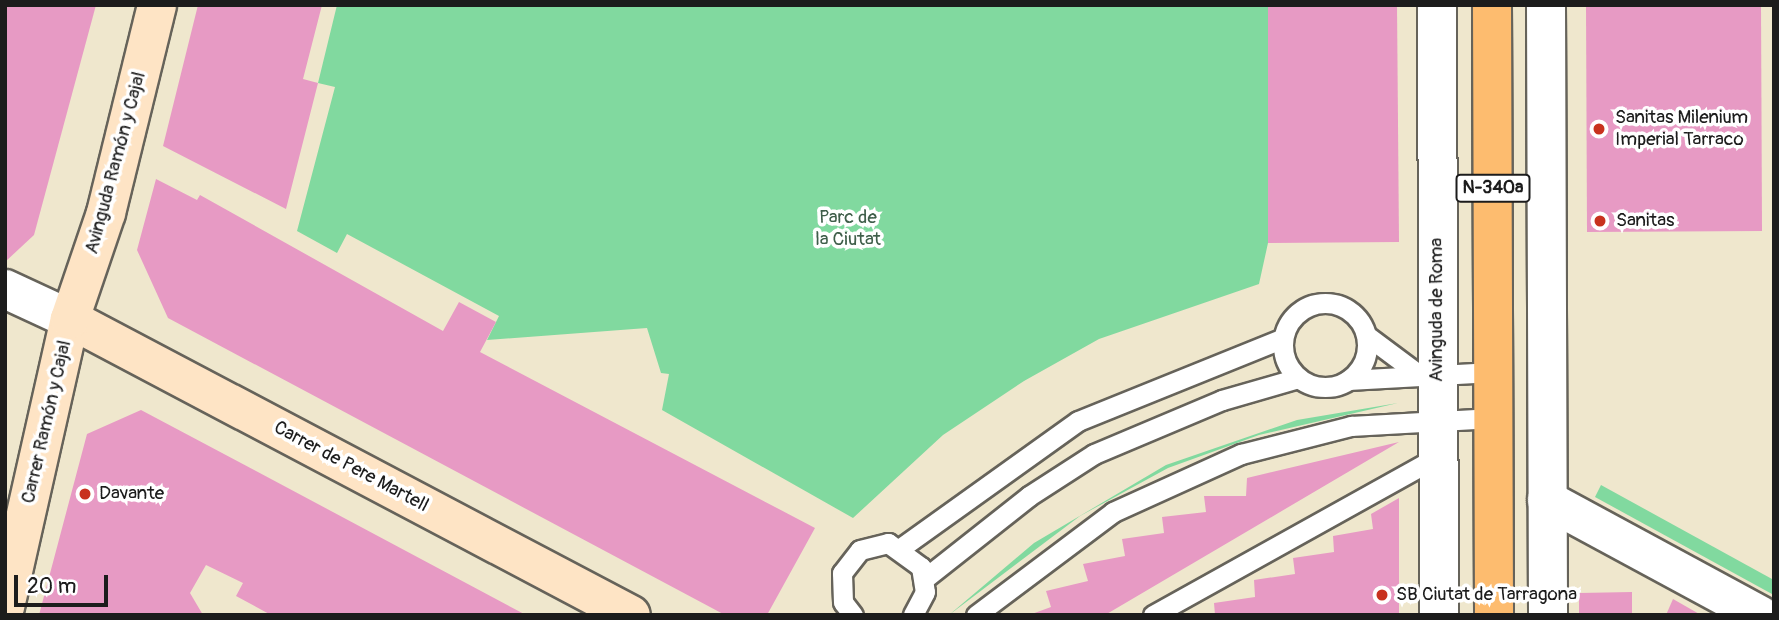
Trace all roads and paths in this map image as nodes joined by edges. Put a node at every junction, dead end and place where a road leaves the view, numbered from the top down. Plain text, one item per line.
1 (157, 5) edge
2 (1437, 5) edge
3 (1492, 5) edge
4 (1546, 5) edge
5 (5, 289) edge
6 (70, 319) junction
7 (1366, 335) junction
8 (1283, 338) junction
9 (1427, 372) junction
10 (1493, 372) junction
11 (1298, 378) junction
12 (1348, 380) junction
13 (1493, 418) junction
14 (1437, 419) junction
15 (1437, 457) junction
16 (1547, 500) junction
17 (902, 547) junction
18 (924, 579) junction
19 (5, 607) edge
20 (852, 614) edge
21 (631, 615) edge
22 (913, 615) edge
23 (976, 615) edge
24 (1153, 615) edge
25 (1439, 615) edge
26 (1494, 615) edge
27 (1548, 615) edge
28 (1760, 615) edge

1 - 6 street, Avinguda Ramón y Cajal
2 - 9 street, Avinguda de Roma
3 - 10 main road, N-340a
4 - 16 street
5 - 6 street
6 - 19 street, Carrer Ramón y Cajal
6 - 21 street, Carrer de Pere Martell
7 - 8 lane
7 - 9 lane
7 - 12 lane
8 - 11 lane
8 - 17 lane
9 - 10 lane
9 - 12 lane
9 - 14 street, Avinguda de Roma
10 - 13 main road, N-340a
11 - 12 lane
11 - 18 lane
13 - 14 lane
13 - 26 main road, N-340a
14 - 15 street, Avinguda de Roma
14 - 23 lane
15 - 24 lane
15 - 25 street, Avinguda de Roma
16 - 27 street
16 - 28 street
17 - 18 lane
17 - 20 lane
18 - 22 lane

